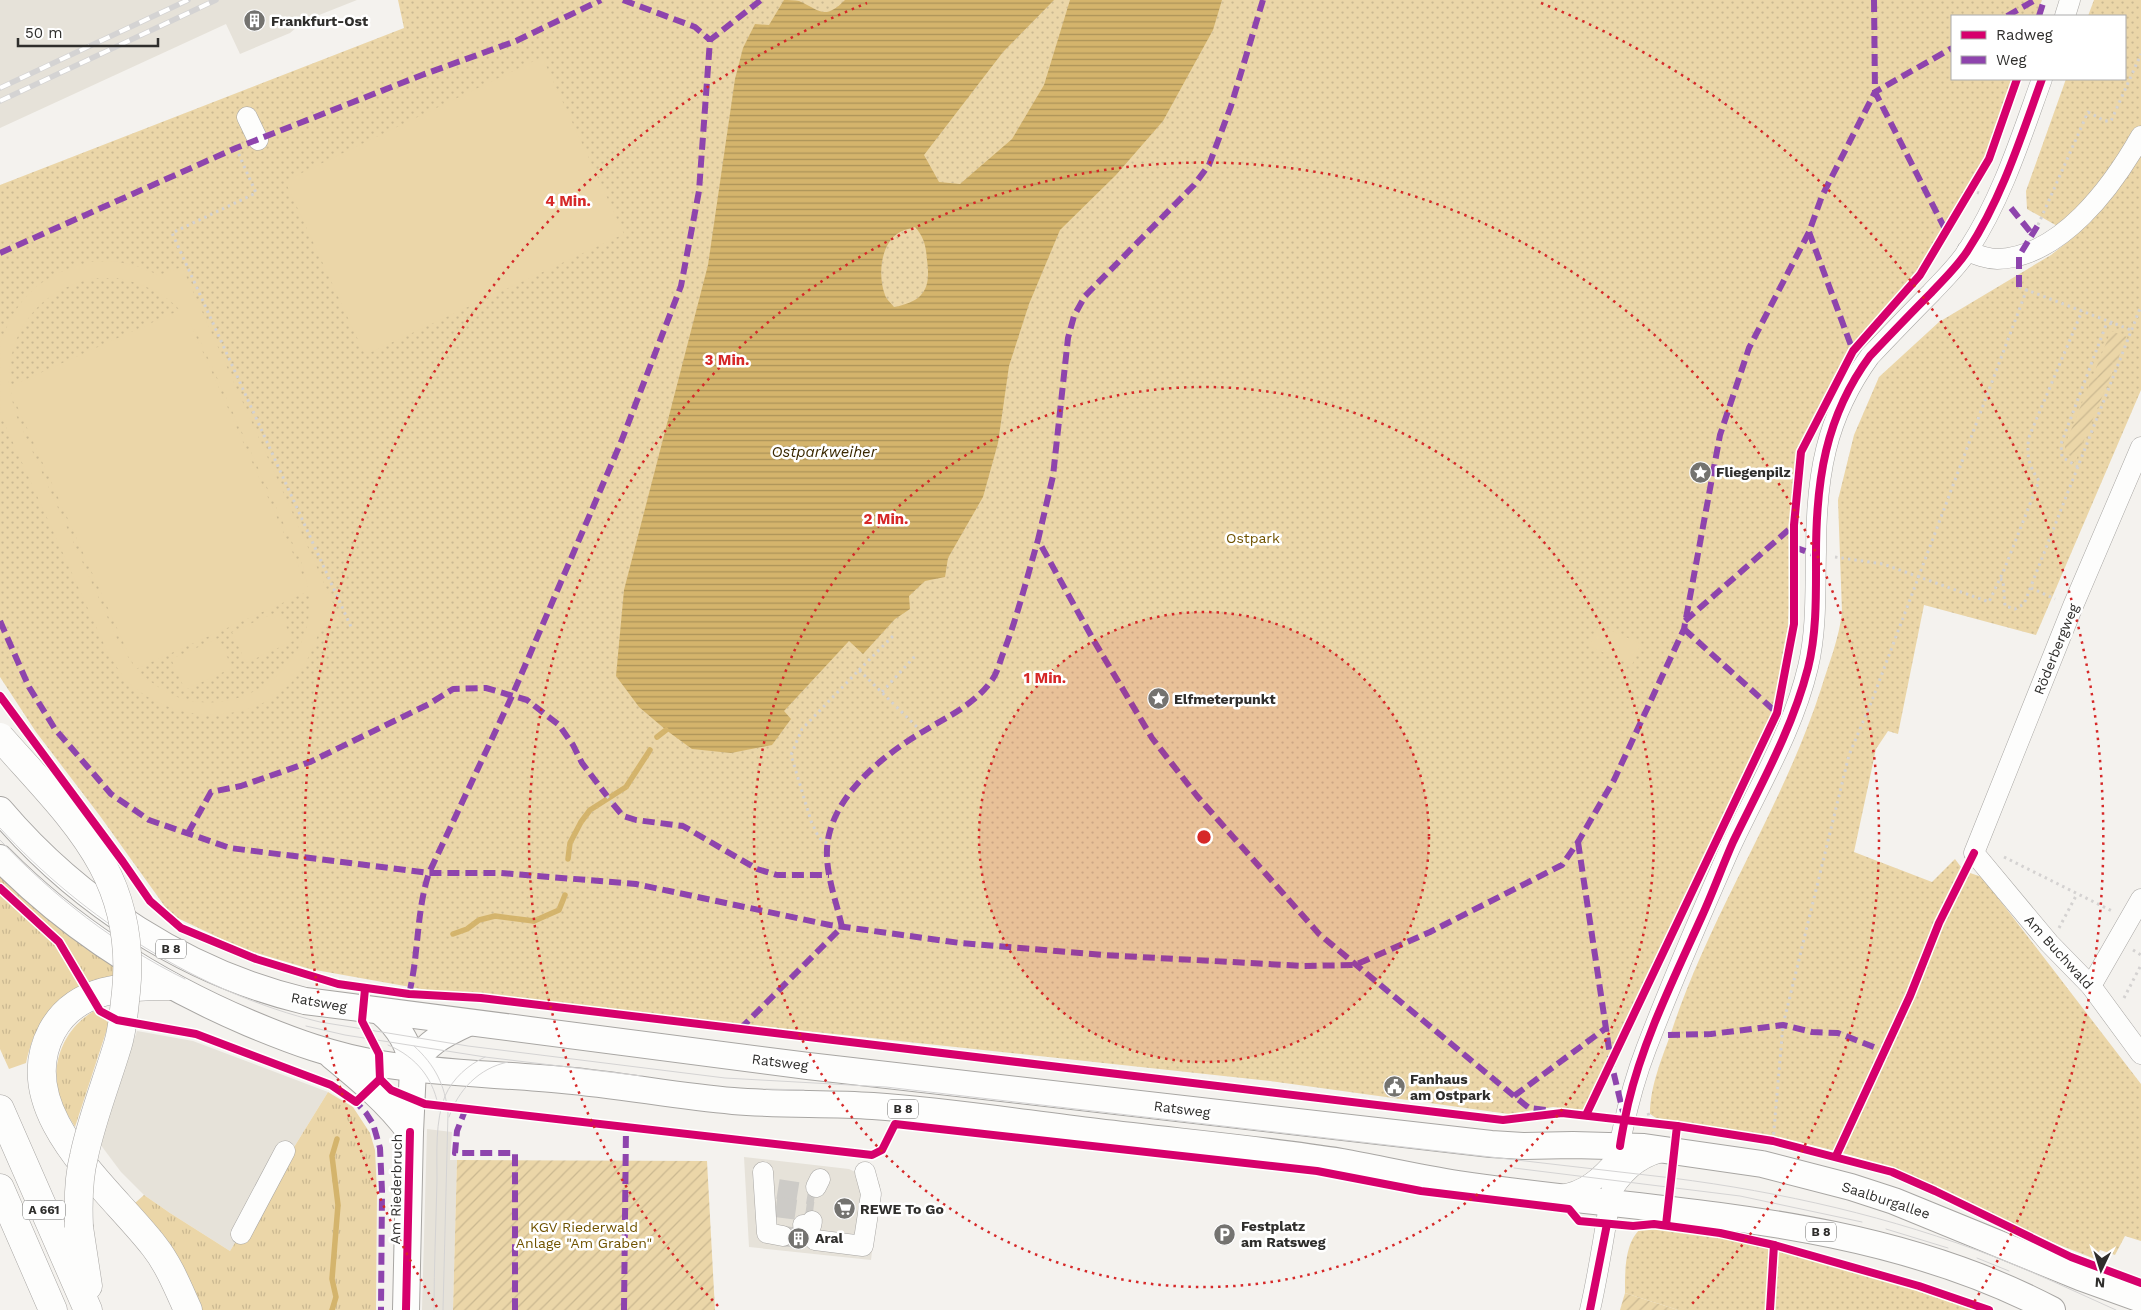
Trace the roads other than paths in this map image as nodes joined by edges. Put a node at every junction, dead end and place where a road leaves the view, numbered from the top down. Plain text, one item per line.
1 (2070, 0) edge
2 (2064, 15) edge
3 (2042, 80) edge
4 (247, 117) dead end
5 (2141, 136) edge
6 (258, 140) dead end
7 (1967, 251) junction
8 (2141, 447) edge
9 (0, 737) edge
10 (0, 810) edge
11 (1974, 853) joint
12 (0, 858) edge
13 (2141, 899) edge
14 (170, 986) junction
15 (2091, 986) junction
16 (380, 1012) junction
17 (468, 1023) junction
18 (327, 1052) junction
19 (2141, 1054) edge
20 (413, 1069) junction
21 (0, 1109) edge
22 (410, 1132) junction
23 (1674, 1150) junction
24 (285, 1151) dead end
25 (1618, 1152) junction
26 (865, 1172) dead end
27 (0, 1188) edge
28 (1543, 1194) junction
29 (1611, 1196) junction
30 (0, 1208) edge
31 (810, 1229) tunnel mouth
32 (241, 1234) dead end
33 (30, 1255) junction
34 (2140, 1298) edge
35 (53, 1310) edge
36 (88, 1310) edge
37 (92, 1310) edge
38 (188, 1310) edge
39 (406, 1310) edge
40 (1590, 1310) edge
41 (2052, 1310) edge

1 - 2 street
3 - 7 street
4 - 6 street
5 - 7 street
7 - 25 street
8 - 11 street, Röderbergweg
9 - 37 highway, bridge
10 - 16 main road, Ratsweg / B 8
11 - 15 street, Am Buchwald
12 - 14 main road, B 8
13 - 15 street
14 - 18 main road, B 8
14 - 38 highway
15 - 19 street, Am Buchwald
16 - 17 main road, Ratsweg / B 8
16 - 20 main road
17 - 20 main road
17 - 25 main road, Ratsweg / B 8
18 - 20 main road, B 8
18 - 22 main road
20 - 22 main road, Am Riederbruch
20 - 28 main road, B 8
21 - 36 highway, A 661
22 - 39 main road, Am Riederbruch
23 - 25 main road, Saalburgallee / B 8
23 - 29 street, B 8
23 - 34 main road, Saalburgallee / B 8
24 - 32 street
25 - 28 street, B 8
25 - 29 street
26 - 31 street
27 - 33 highway, A 661
28 - 29 main road, B 8
29 - 40 street
29 - 41 main road, B 8
30 - 33 highway
33 - 35 highway, A 661

